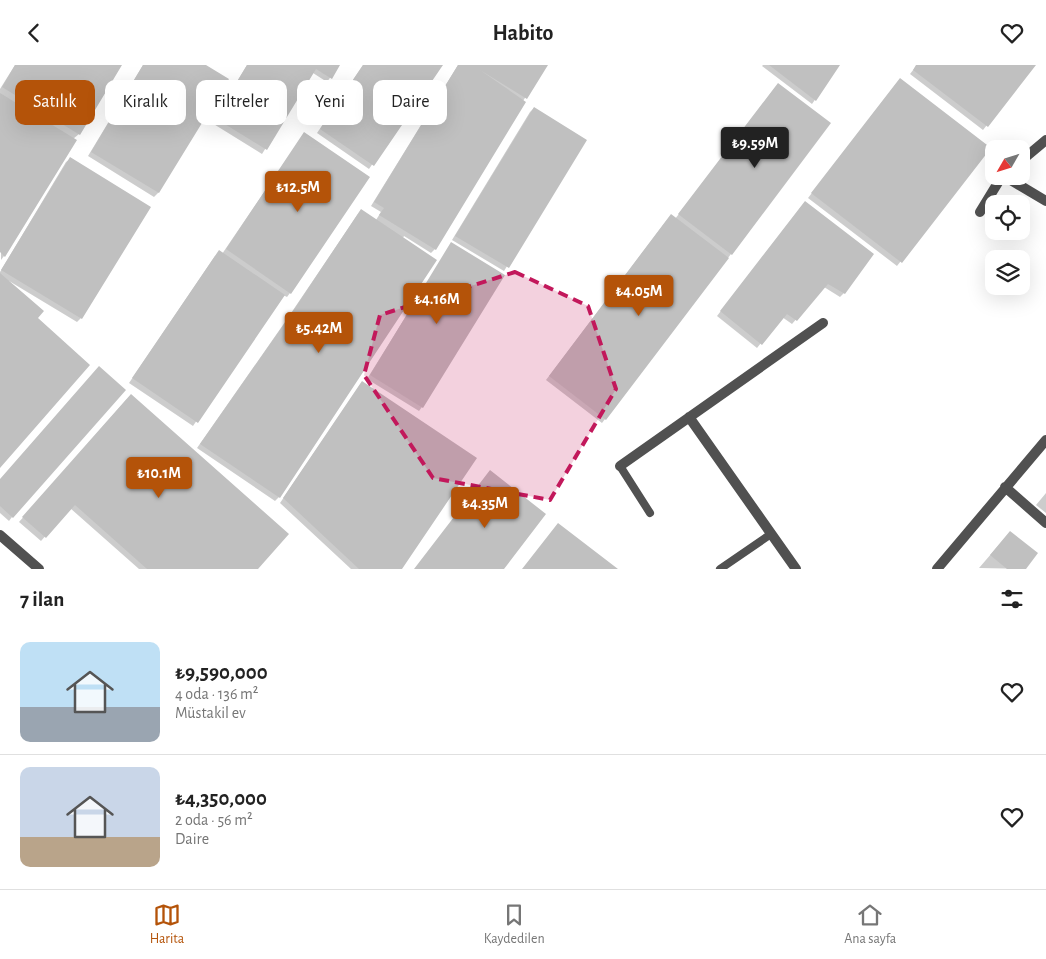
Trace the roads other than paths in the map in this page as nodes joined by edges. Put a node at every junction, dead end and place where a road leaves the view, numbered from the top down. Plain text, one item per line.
1 (1046, 140) edge
2 (1030, 153) edge
3 (997, 185) edge
4 (1018, 185) edge
5 (1046, 201) edge
6 (980, 212) dead end
7 (823, 323) dead end
8 (689, 417) junction
9 (1046, 440) edge
10 (620, 466) joint
11 (1005, 487) junction
12 (650, 513) dead end
13 (1046, 523) edge
14 (772, 534) junction
15 (0, 535) edge
16 (39, 569) edge
17 (720, 569) edge
18 (796, 569) edge
19 (937, 569) edge

1 - 2 street
3 - 6 street
4 - 5 street
7 - 8 street
8 - 10 street
8 - 14 street
9 - 11 street
10 - 12 lane
11 - 13 street
11 - 19 street
14 - 17 lane
14 - 18 street
15 - 16 street

